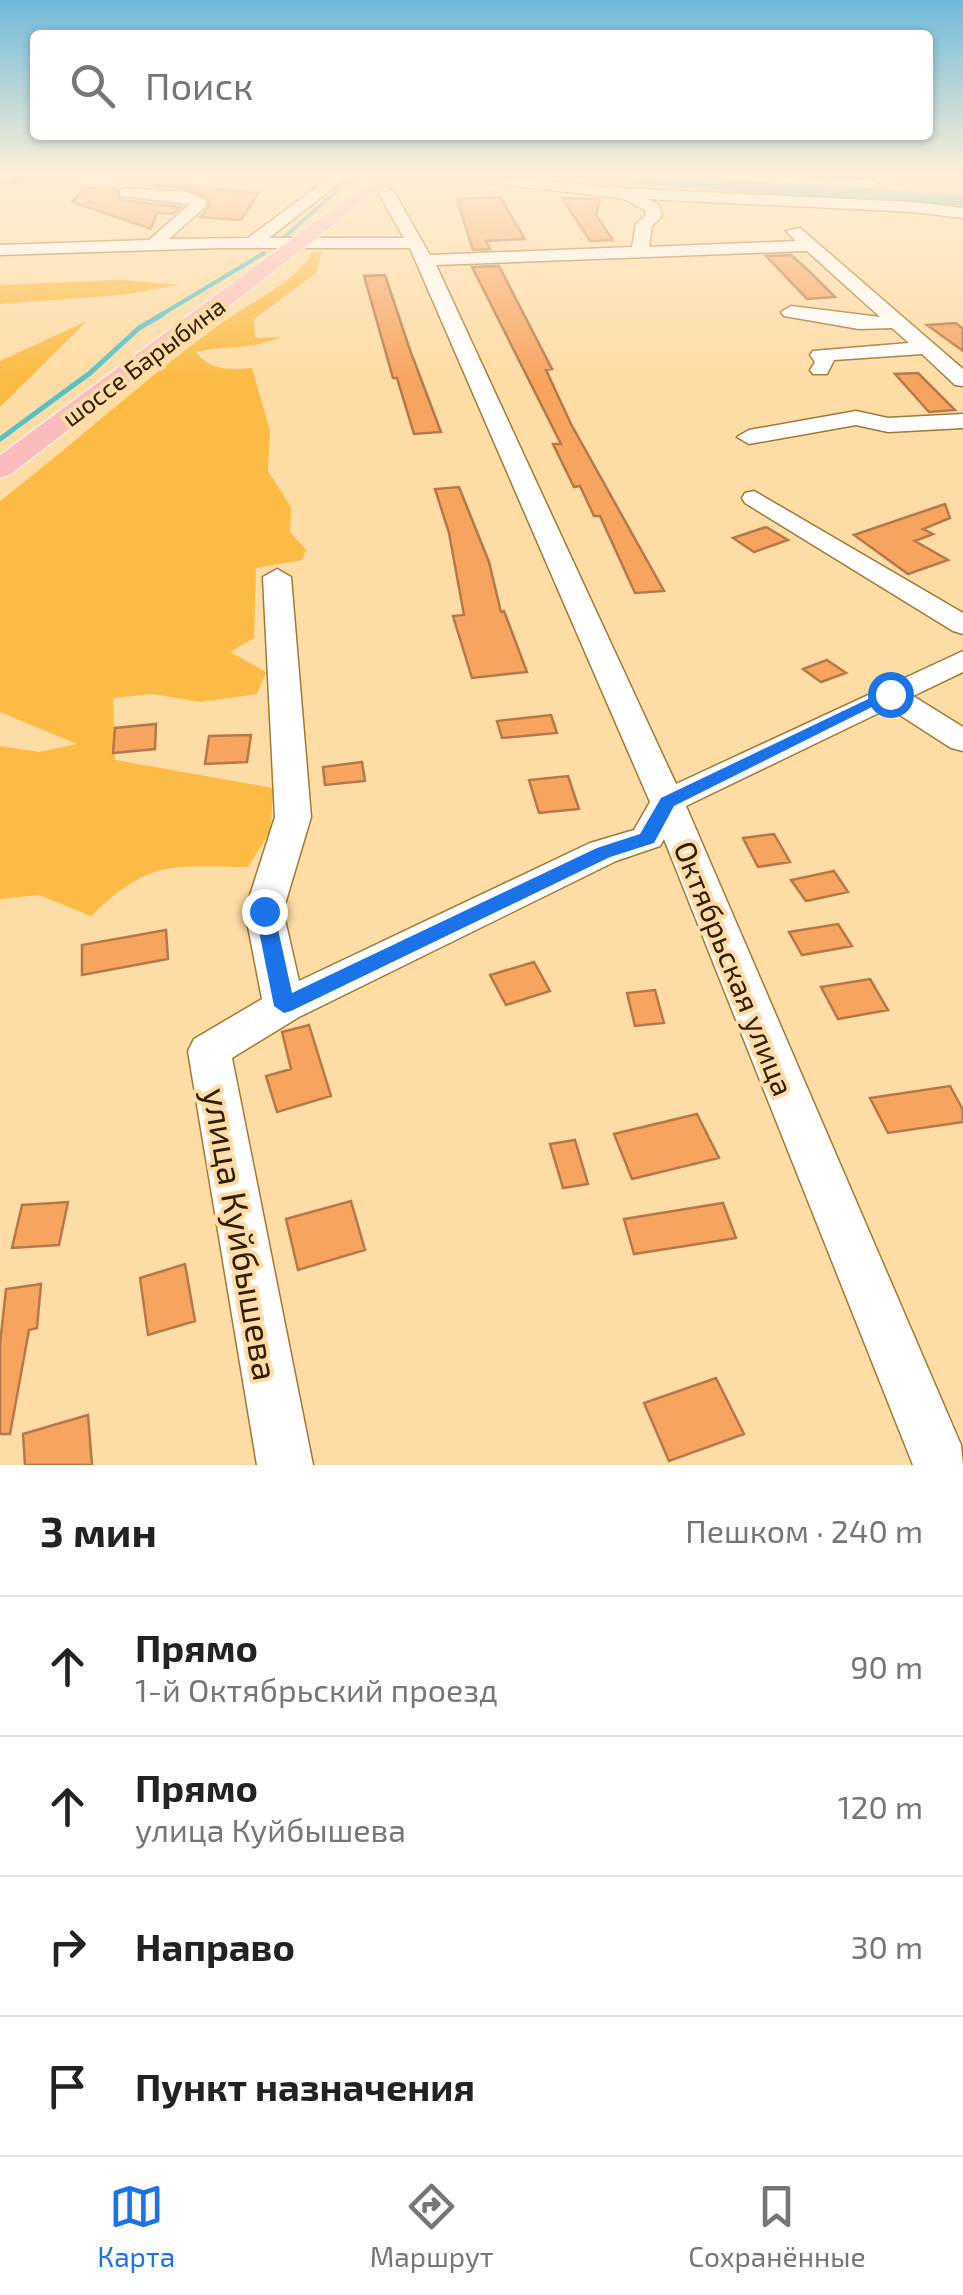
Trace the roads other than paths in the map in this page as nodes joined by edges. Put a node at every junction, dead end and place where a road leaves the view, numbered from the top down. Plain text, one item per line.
1 (156, 242) edge
2 (414, 242) edge
3 (641, 242) edge
4 (807, 242) edge
5 (252, 243) joint
6 (300, 243) junction
7 (152, 246) junction
8 (811, 246) junction
9 (0, 250) edge
10 (419, 252) junction
11 (640, 252) junction
12 (791, 312) dead end
13 (900, 322) junction
14 (928, 348) junction
15 (820, 370) dead end
16 (963, 380) edge
17 (963, 421) edge
18 (749, 437) dead end
19 (0, 468) edge
20 (754, 498) dead end
21 (277, 577) dead end
22 (963, 625) edge
23 (963, 660) edge
24 (890, 694) junction
25 (963, 740) edge
26 (667, 802) junction
27 (284, 1006) junction
28 (285, 1465) edge
29 (941, 1465) edge

1 - 7 street
2 - 10 street, Октябрьская улица
3 - 11 street
4 - 8 street
5 - 6 street
5 - 7 street
6 - 10 street
6 - 19 main road, шоссе Барыбина
7 - 9 street
8 - 11 street
8 - 13 street
10 - 11 street
10 - 26 street, Октябрьская улица
12 - 13 street
13 - 14 street
14 - 15 street
14 - 16 street
17 - 18 street
20 - 22 street
21 - 27 street
23 - 24 street
24 - 25 street
24 - 26 street
26 - 27 street, улица Куйбышева
26 - 29 street, Октябрьская улица
27 - 28 street, улица Куйбышева

